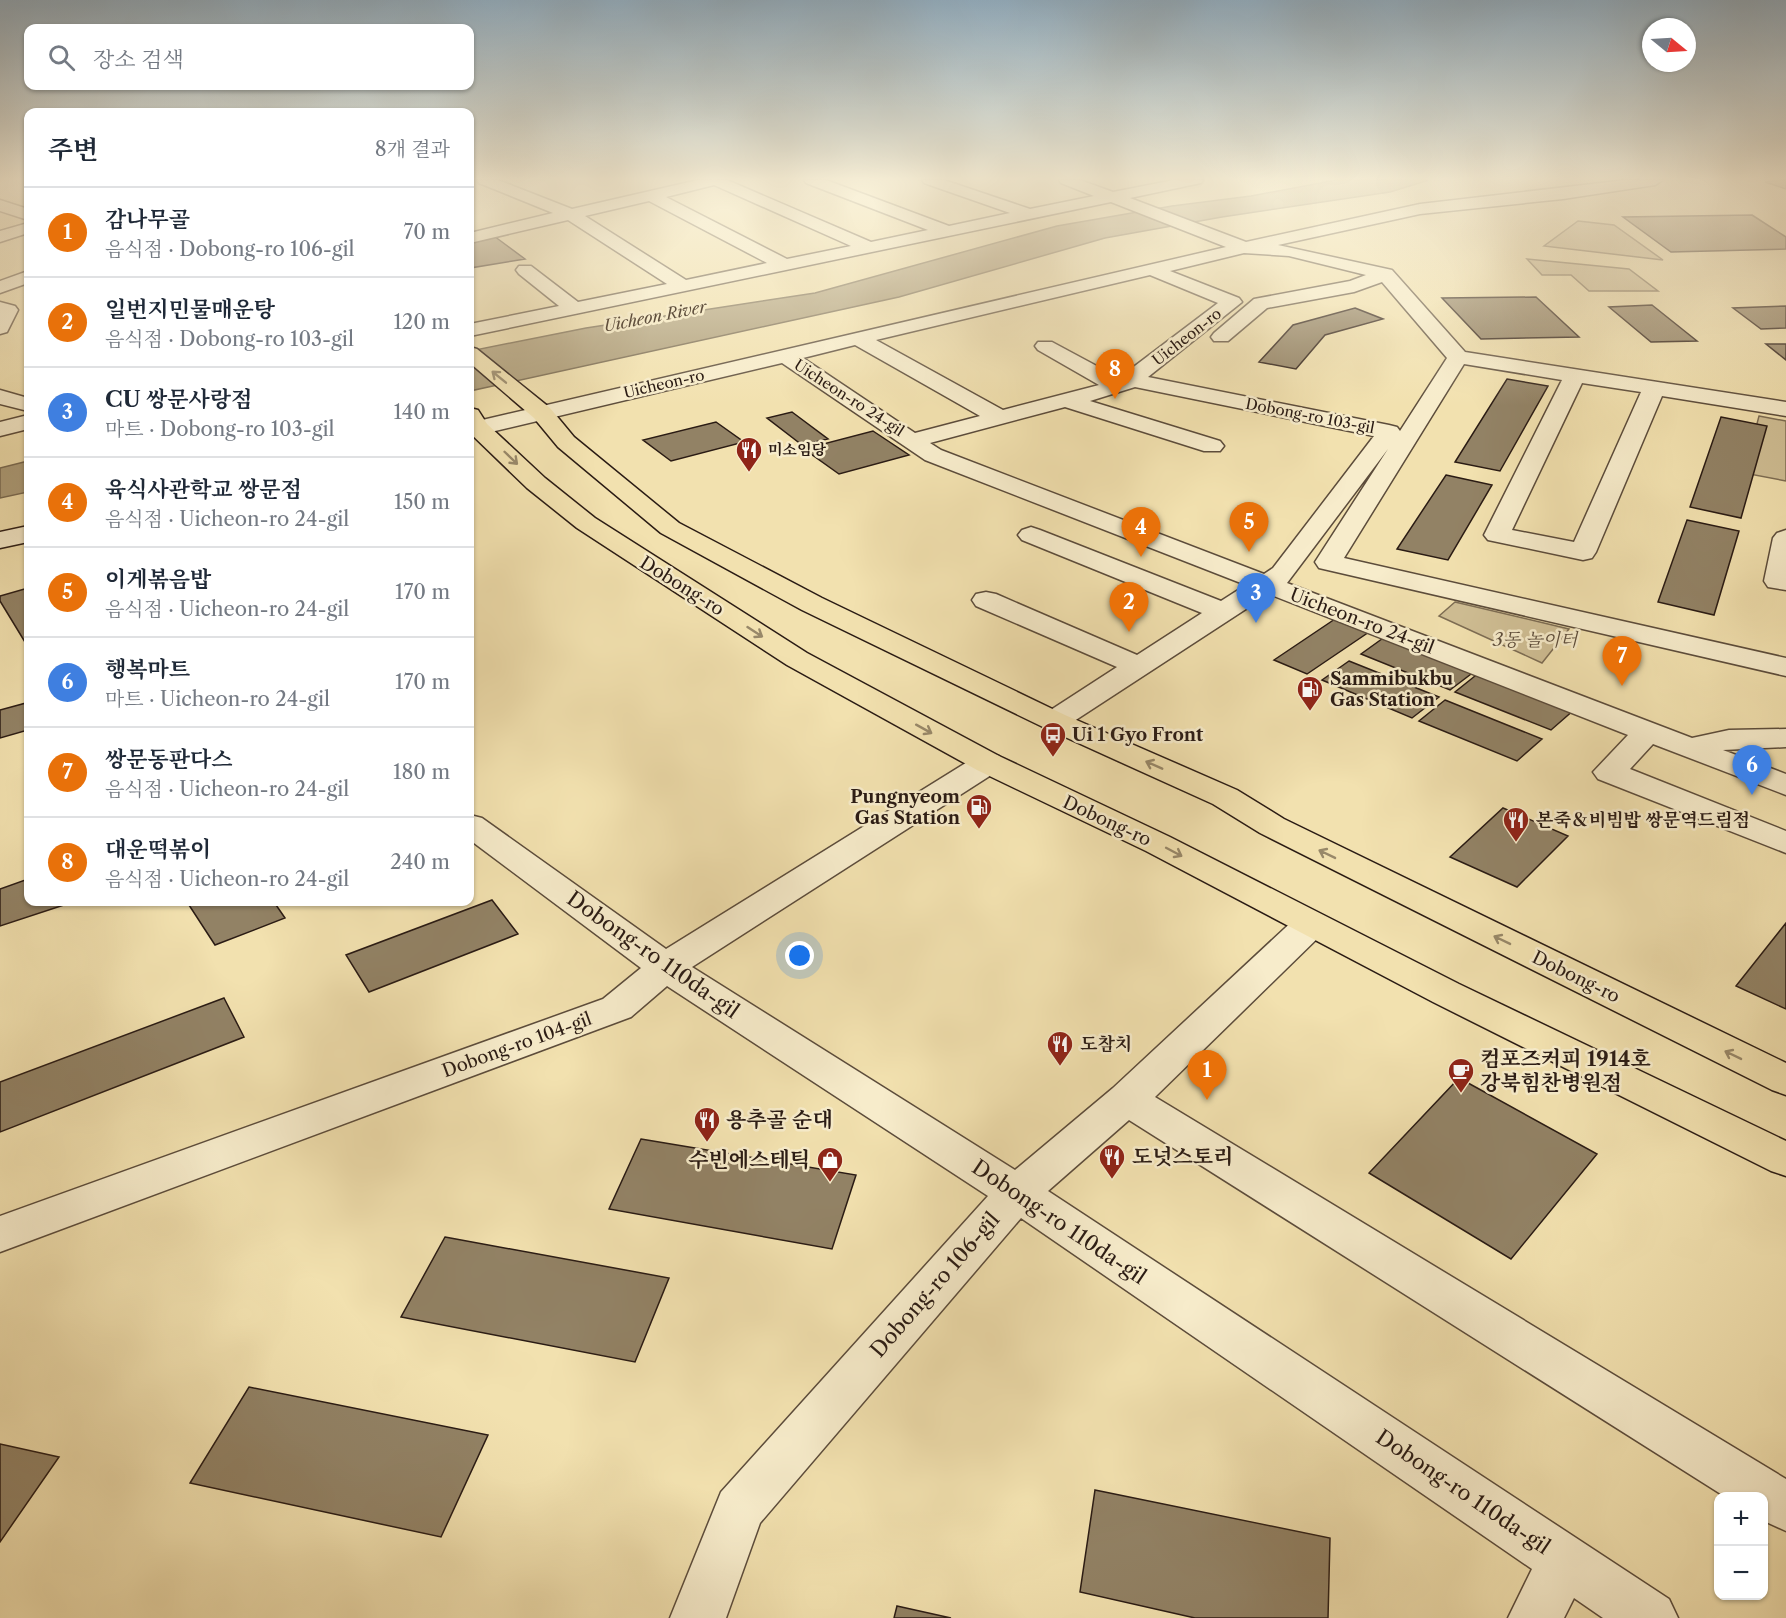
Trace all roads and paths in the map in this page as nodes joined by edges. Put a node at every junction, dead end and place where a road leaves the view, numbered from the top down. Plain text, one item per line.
1 (635, 256) edge
2 (765, 256) edge
3 (829, 256) edge
4 (1214, 256) edge
5 (1308, 256) edge
6 (785, 265) junction
7 (525, 270) dead end
8 (1153, 270) junction
9 (1385, 274) junction
10 (24, 278) edge
11 (683, 286) junction
12 (0, 287) edge
13 (0, 308) edge
14 (574, 308) junction
15 (0, 328) edge
16 (474, 329) edge
17 (858, 339) junction
18 (1046, 346) dead end
19 (1211, 346) dead end
20 (474, 356) edge
21 (786, 356) junction
22 (1458, 357) junction
23 (1575, 375) junction
24 (1124, 383) junction
25 (1654, 388) junction
26 (0, 397) edge
27 (1065, 400) junction
28 (24, 404) edge
29 (535, 407) junction
30 (1786, 409) edge
31 (999, 417) junction
32 (474, 422) edge
33 (24, 423) edge
34 (474, 424) edge
35 (0, 429) edge
36 (913, 440) junction
37 (1212, 446) dead end
38 (1076, 511) junction
39 (24, 535) edge
40 (1786, 538) edge
41 (0, 540) edge
42 (1786, 582) edge
43 (1267, 585) junction
44 (986, 600) dead end
45 (1225, 613) junction
46 (1140, 667) junction
47 (1786, 668) edge
48 (1054, 721) junction
49 (1647, 732) junction
50 (1786, 738) edge
51 (1689, 748) junction
52 (988, 764) junction
53 (1786, 785) edge
54 (474, 828) edge
55 (1786, 843) edge
56 (1311, 924) junction
57 (665, 967) junction
58 (1786, 1080) edge
59 (1127, 1099) junction
60 (1786, 1160) edge
61 (1017, 1193) junction
62 (0, 1234) edge
63 (1786, 1507) edge
64 (1565, 1561) junction
65 (698, 1618) edge
66 (1535, 1618) edge
67 (1650, 1618) edge

1 - 11 street
2 - 6 street
3 - 6 street
4 - 8 street, Uicheon-ro
5 - 9 street
6 - 11 street
7 - 14 street
8 - 17 street, Uicheon-ro
8 - 24 street, Uicheon-ro
9 - 19 street
9 - 22 street
10 - 12 street
11 - 14 street
13 - 15 street
14 - 16 street
17 - 21 street, Uicheon-ro
17 - 31 street
18 - 24 street
29 -> 20 main road, Dobong-ro
21 - 29 street, Uicheon-ro
21 - 36 street, Uicheon-ro 24-gil
22 - 23 street
22 - 47 street
23 - 25 street
23 - 25 street
24 - 27 street, Uicheon-ro 24-gil
24 - 43 street, Dobong-ro 103-gil
25 - 30 street
26 - 28 street
27 - 31 street, Uicheon-ro 24-gil
27 - 37 street
29 - 32 street, Uicheon-ro
29 - 48 main road, Dobong-ro
31 - 36 street, Uicheon-ro 24-gil
33 - 35 street
34 -> 52 main road, Dobong-ro
36 - 38 street, Uicheon-ro 24-gil
38 - 43 street, Uicheon-ro 24-gil
38 - 45 street
39 - 41 street
40 - 42 street
43 - 45 street, Dobong-ro 103-gil
43 - 49 street, Uicheon-ro 24-gil
44 - 46 street
45 - 46 street, Dobong-ro 103-gil
46 - 48 street, Dobong-ro 103-gil
58 -> 48 main road, Dobong-ro
49 - 51 street, Uicheon-ro 24-gil
49 - 55 street
50 - 51 street
51 - 53 street, Uicheon-ro 24-gil
52 -> 56 main road, Dobong-ro
52 - 57 street, Dobong-ro 104-gil
54 - 57 street, Dobong-ro 110da-gil
56 - 59 street, Dobong-ro 106-gil
56 - 60 main road, Dobong-ro
57 - 61 street, Dobong-ro 110da-gil
57 - 62 street, Dobong-ro 104-gil
59 - 61 street, Dobong-ro 106-gil
59 - 63 street
61 - 64 street, Dobong-ro 110da-gil
61 - 65 street, Dobong-ro 106-gil
64 - 66 street
64 - 67 street, Dobong-ro 110da-gil

